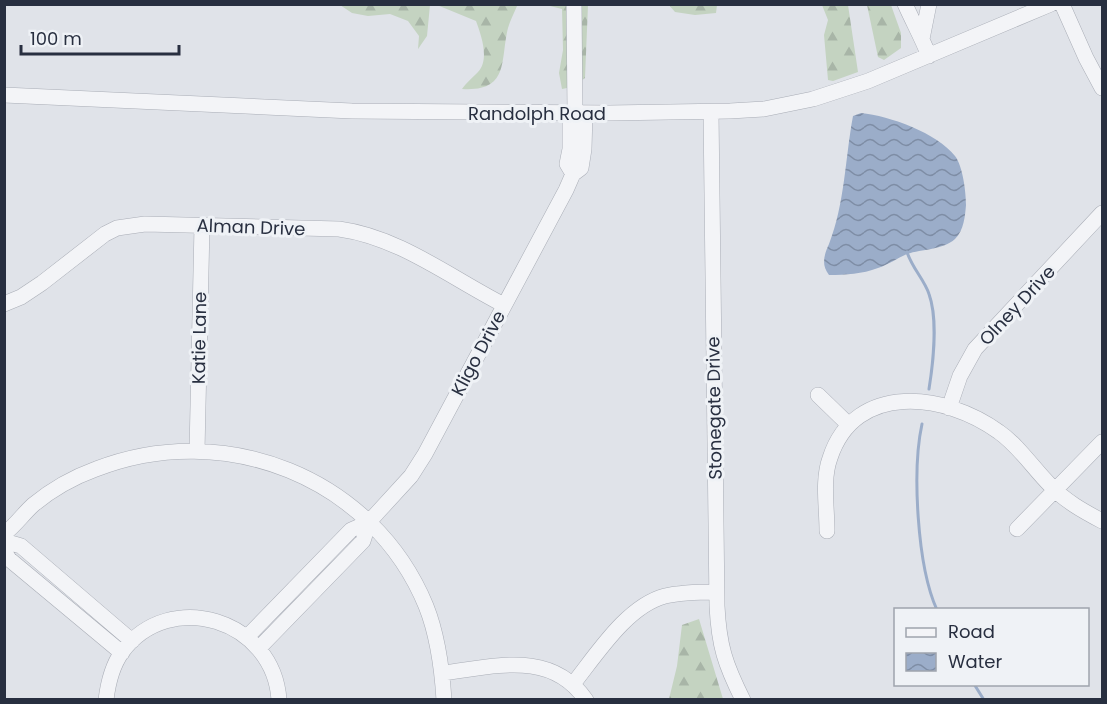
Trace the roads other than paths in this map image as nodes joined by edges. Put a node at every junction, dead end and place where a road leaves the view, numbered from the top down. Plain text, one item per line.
1 (574, 4) edge
2 (905, 4) edge
3 (929, 4) edge
4 (1052, 4) edge
5 (1062, 4) edge
6 (922, 39) junction
7 (929, 56) junction
8 (1102, 88) edge
9 (4, 95) edge
10 (711, 112) junction
11 (577, 113) junction
12 (1102, 213) edge
13 (202, 226) junction
14 (4, 304) edge
15 (504, 305) junction
16 (818, 395) dead end
17 (949, 408) junction
18 (849, 425) junction
19 (1102, 442) edge
20 (197, 451) junction
21 (1054, 490) junction
22 (1102, 521) edge
23 (369, 522) junction
24 (1017, 529) dead end
25 (826, 531) dead end
26 (4, 534) edge
27 (4, 541) edge
28 (4, 551) edge
29 (716, 592) junction
30 (247, 636) junction
31 (127, 647) junction
32 (259, 648) junction
33 (442, 673) junction
34 (573, 684) junction
35 (106, 699) edge
36 (279, 699) edge
37 (444, 699) edge
38 (586, 699) edge
39 (743, 699) edge

1 - 11 street, Kligo Drive
2 - 6 street
3 - 6 street
4 - 7 street, Randolph Road
5 - 8 street
6 - 7 street
7 - 10 street, Randolph Road
9 - 11 street, Randolph Road
10 - 11 street, Randolph Road
10 - 29 street, Stonegate Drive
11 - 15 street, Kligo Drive
12 - 17 street, Olney Drive
13 - 14 street, Alman Drive
13 - 15 street, Alman Drive
13 - 20 street, Katie Lane
15 - 23 street, Kligo Drive
16 - 18 street
17 - 18 street
17 - 21 street
18 - 25 street
19 - 21 street
20 - 23 street
20 - 26 street
21 - 22 street
21 - 24 street
23 - 30 street, Kligo Drive
23 - 32 street, Kligo Drive
23 - 33 street
27 - 31 street
28 - 31 street
29 - 34 street
29 - 39 street, Stonegate Drive
30 - 31 street
30 - 32 street
31 - 35 street
32 - 36 street
33 - 34 street
33 - 37 street
34 - 38 street

